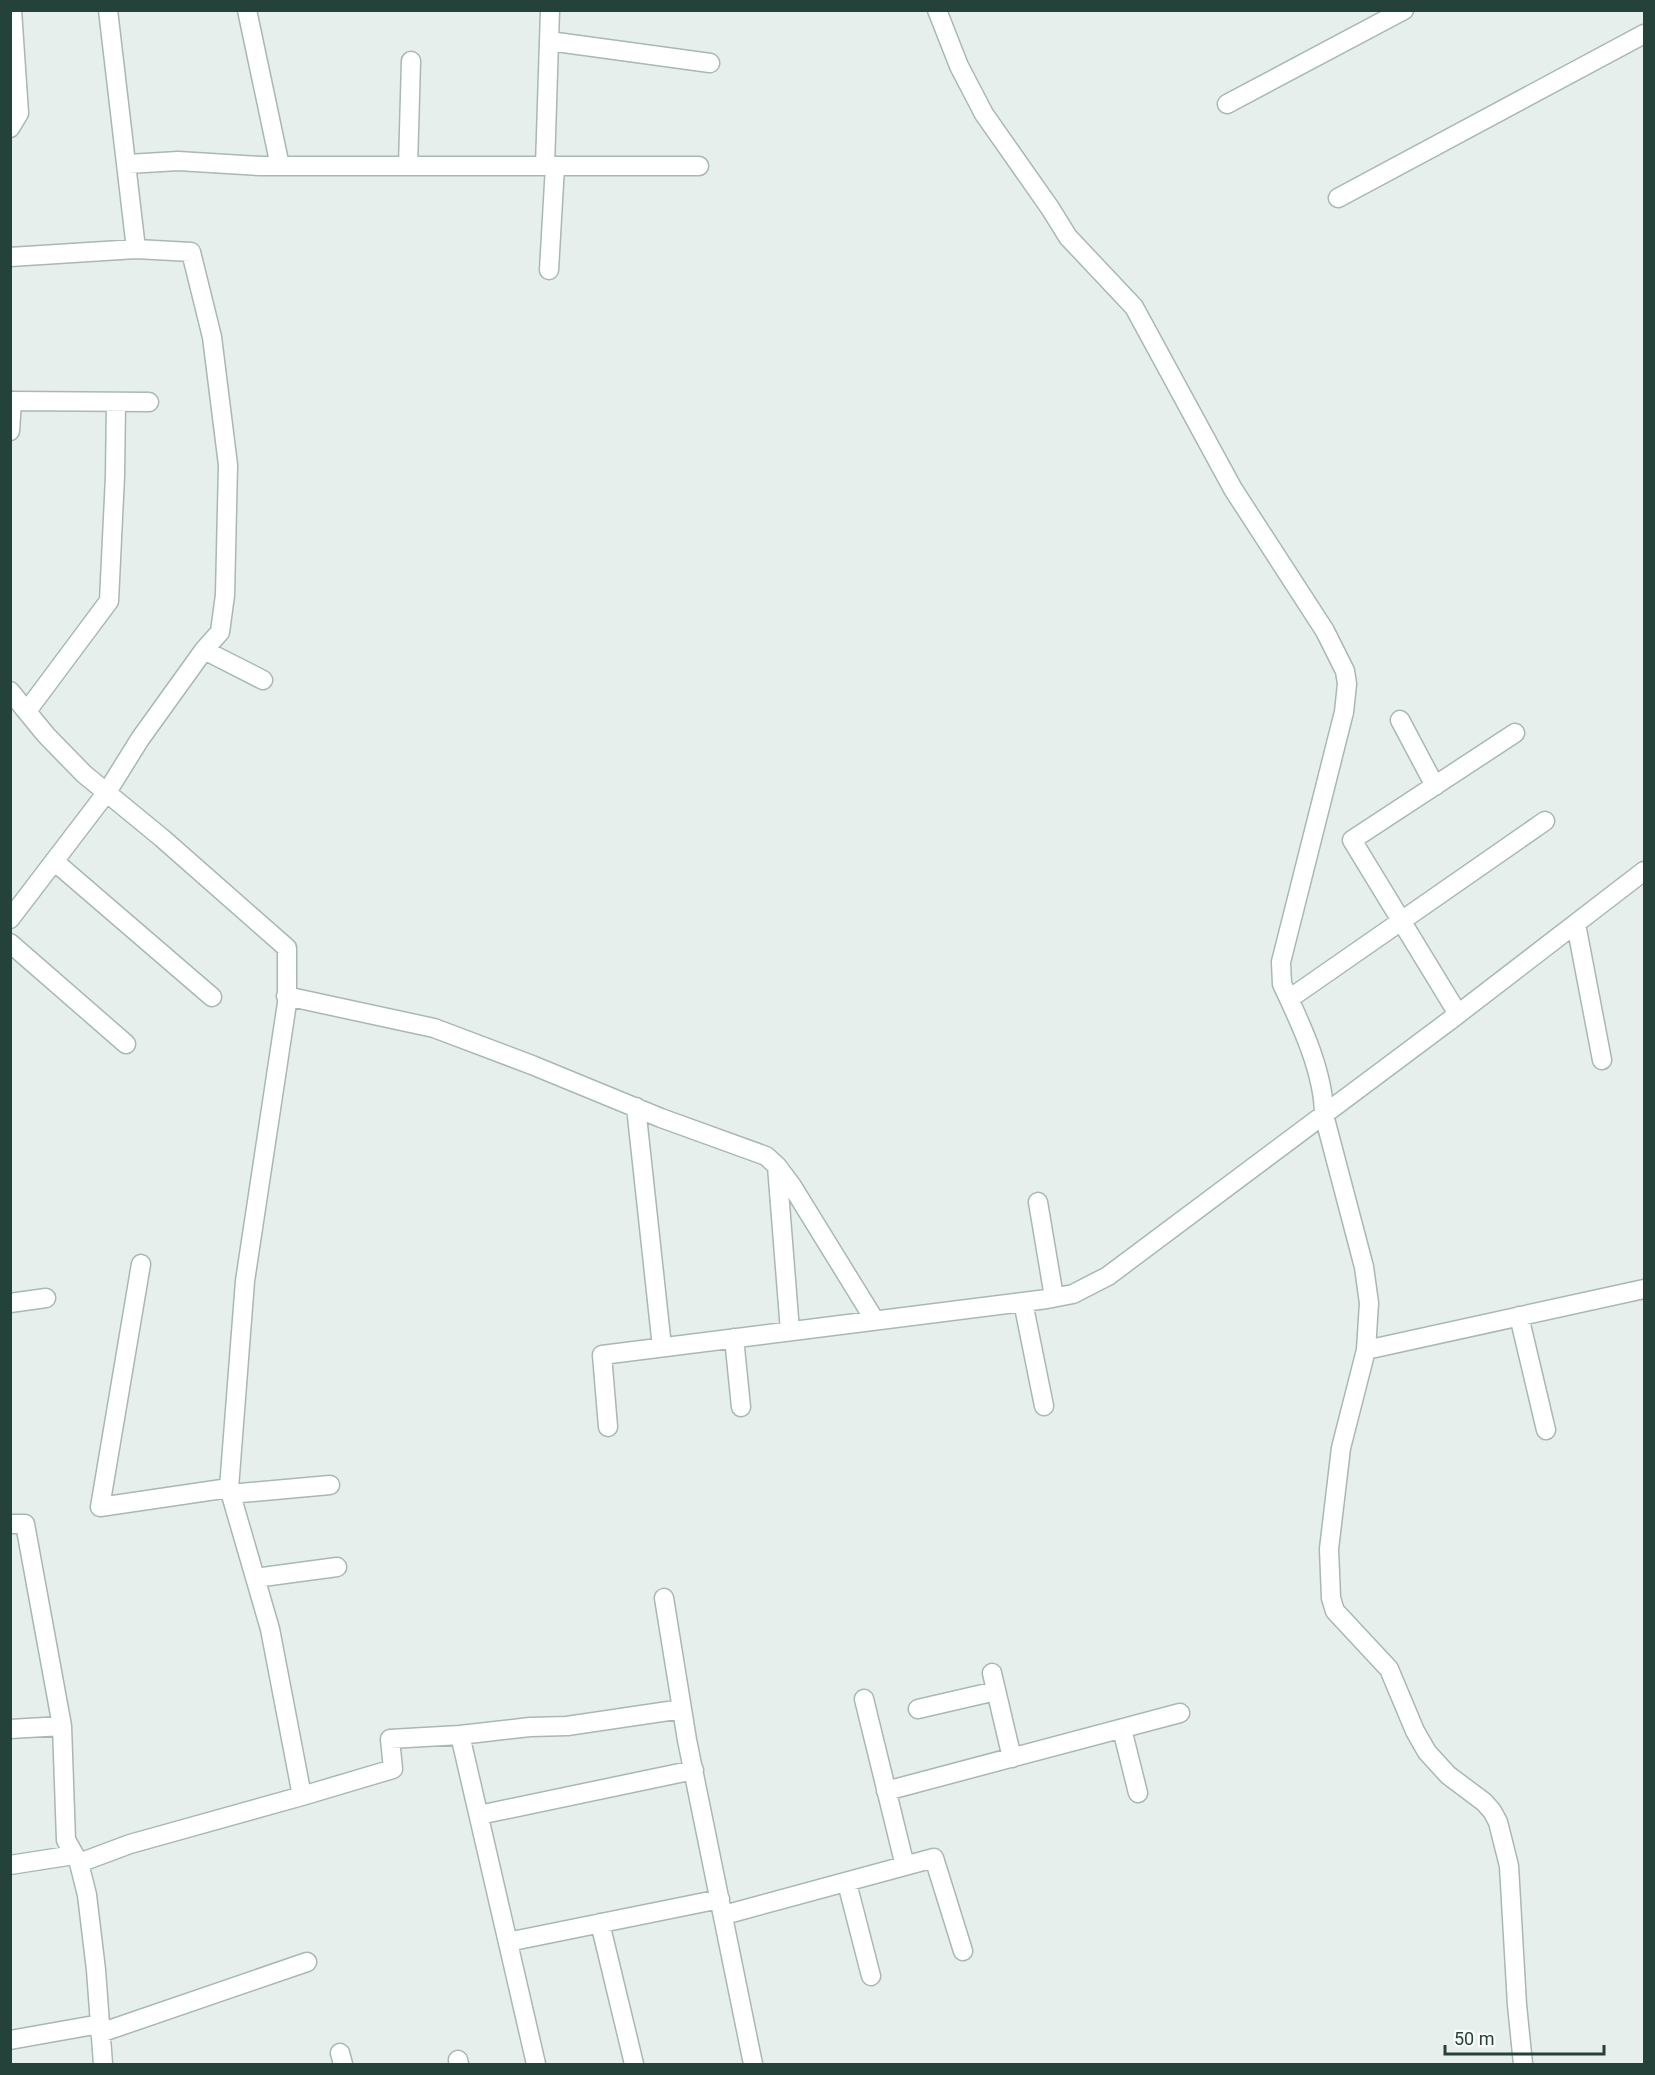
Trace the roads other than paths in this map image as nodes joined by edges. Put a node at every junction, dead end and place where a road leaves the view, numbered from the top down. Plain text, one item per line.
1 (12, 10) edge
2 (108, 10) edge
3 (247, 10) edge
4 (550, 10) edge
5 (937, 10) edge
6 (1404, 10) edge
7 (1644, 34) edge
8 (549, 41) junction
9 (411, 61) dead end
10 (710, 63) dead end
11 (1227, 104) dead end
12 (10, 128) edge
13 (128, 164) junction
14 (699, 165) dead end
15 (280, 166) junction
16 (408, 166) junction
17 (550, 166) junction
18 (1338, 198) dead end
19 (136, 249) junction
20 (10, 257) edge
21 (549, 270) dead end
22 (11, 401) edge
23 (116, 402) junction
24 (149, 402) dead end
25 (10, 431) edge
26 (204, 650) junction
27 (263, 680) dead end
28 (10, 691) edge
29 (27, 711) junction
30 (1400, 720) dead end
31 (1515, 733) dead end
32 (1435, 786) junction
33 (107, 792) junction
34 (1545, 821) dead end
35 (54, 861) junction
36 (1644, 871) edge
37 (10, 919) edge
38 (1401, 921) junction
39 (1576, 924) junction
40 (10, 943) edge
41 (286, 996) junction
42 (212, 997) dead end
43 (1289, 999) junction
44 (1458, 1014) junction
45 (126, 1044) dead end
46 (1602, 1059) dead end
47 (636, 1107) junction
48 (1324, 1115) junction
49 (777, 1166) junction
50 (1038, 1202) dead end
51 (141, 1264) dead end
52 (1644, 1289) edge
53 (46, 1298) dead end
54 (1054, 1298) junction
55 (1023, 1302) junction
56 (10, 1303) edge
57 (1519, 1316) junction
58 (874, 1320) junction
59 (790, 1331) junction
60 (734, 1338) junction
61 (662, 1347) junction
62 (1366, 1350) junction
63 (1044, 1406) dead end
64 (741, 1407) dead end
65 (608, 1428) dead end
66 (1546, 1430) dead end
67 (330, 1485) dead end
68 (229, 1491) junction
69 (10, 1524) edge
70 (337, 1567) dead end
71 (255, 1578) junction
72 (664, 1598) dead end
73 (864, 1699) dead end
74 (682, 1709) junction
75 (918, 1709) dead end
76 (1180, 1713) dead end
77 (62, 1726) junction
78 (10, 1729) edge
79 (1122, 1729) junction
80 (460, 1735) junction
81 (1012, 1758) junction
82 (694, 1770) junction
83 (886, 1791) junction
84 (1138, 1793) dead end
85 (302, 1796) junction
86 (479, 1815) junction
87 (77, 1859) junction
88 (10, 1865) edge
89 (905, 1866) junction
90 (847, 1882) junction
91 (722, 1907) junction
92 (600, 1923) junction
93 (508, 1942) junction
94 (963, 1951) dead end
95 (307, 1962) dead end
96 (871, 1976) dead end
97 (100, 2029) junction
98 (10, 2040) edge
99 (103, 2064) edge
100 (536, 2064) edge
101 (634, 2064) edge
102 (753, 2064) edge
103 (1522, 2064) edge

1 - 12 street
2 - 13 street
3 - 15 street
4 - 8 street
5 - 43 street
6 - 11 street
7 - 18 street
8 - 10 street
8 - 17 street
9 - 16 street
13 - 15 street
13 - 19 street
14 - 17 street
15 - 16 street
16 - 17 street
17 - 21 street
19 - 20 street
19 - 26 street
22 - 23 street
22 - 25 street
23 - 24 street
23 - 29 street
26 - 27 street
26 - 33 street
28 - 29 street
29 - 33 street
30 - 32 street
31 - 32 street
32 - 38 street
33 - 35 street
33 - 41 street
34 - 38 street
35 - 37 street
35 - 42 street
36 - 39 street
38 - 43 street
38 - 44 street
39 - 44 street
39 - 46 street
40 - 45 street
41 - 47 street
41 - 68 street
43 - 48 street
44 - 48 street
47 - 49 street
47 - 61 street
48 - 54 street
48 - 62 street
49 - 58 street
49 - 59 street
50 - 54 street
51 - 68 street
52 - 57 street
53 - 56 street
54 - 55 street
55 - 58 street
55 - 63 street
57 - 62 street
57 - 66 street
58 - 59 street
59 - 60 street
60 - 61 street
60 - 64 street
61 - 65 street
62 - 103 street
67 - 68 street
68 - 71 street
69 - 77 street
70 - 71 street
71 - 85 street
72 - 74 street
73 - 83 street
74 - 80 street
74 - 82 street
75 - 81 street
76 - 79 street
77 - 78 street
77 - 87 street
79 - 81 street
79 - 84 street
80 - 85 street
80 - 86 street
81 - 83 street
82 - 86 street
82 - 91 street
83 - 89 street
85 - 87 street
86 - 93 street
87 - 88 street
87 - 97 street
89 - 90 street
89 - 94 street
90 - 91 street
90 - 96 street
91 - 92 street
91 - 102 street
92 - 93 street
92 - 101 street
93 - 100 street
95 - 97 street
97 - 98 street
97 - 99 street

